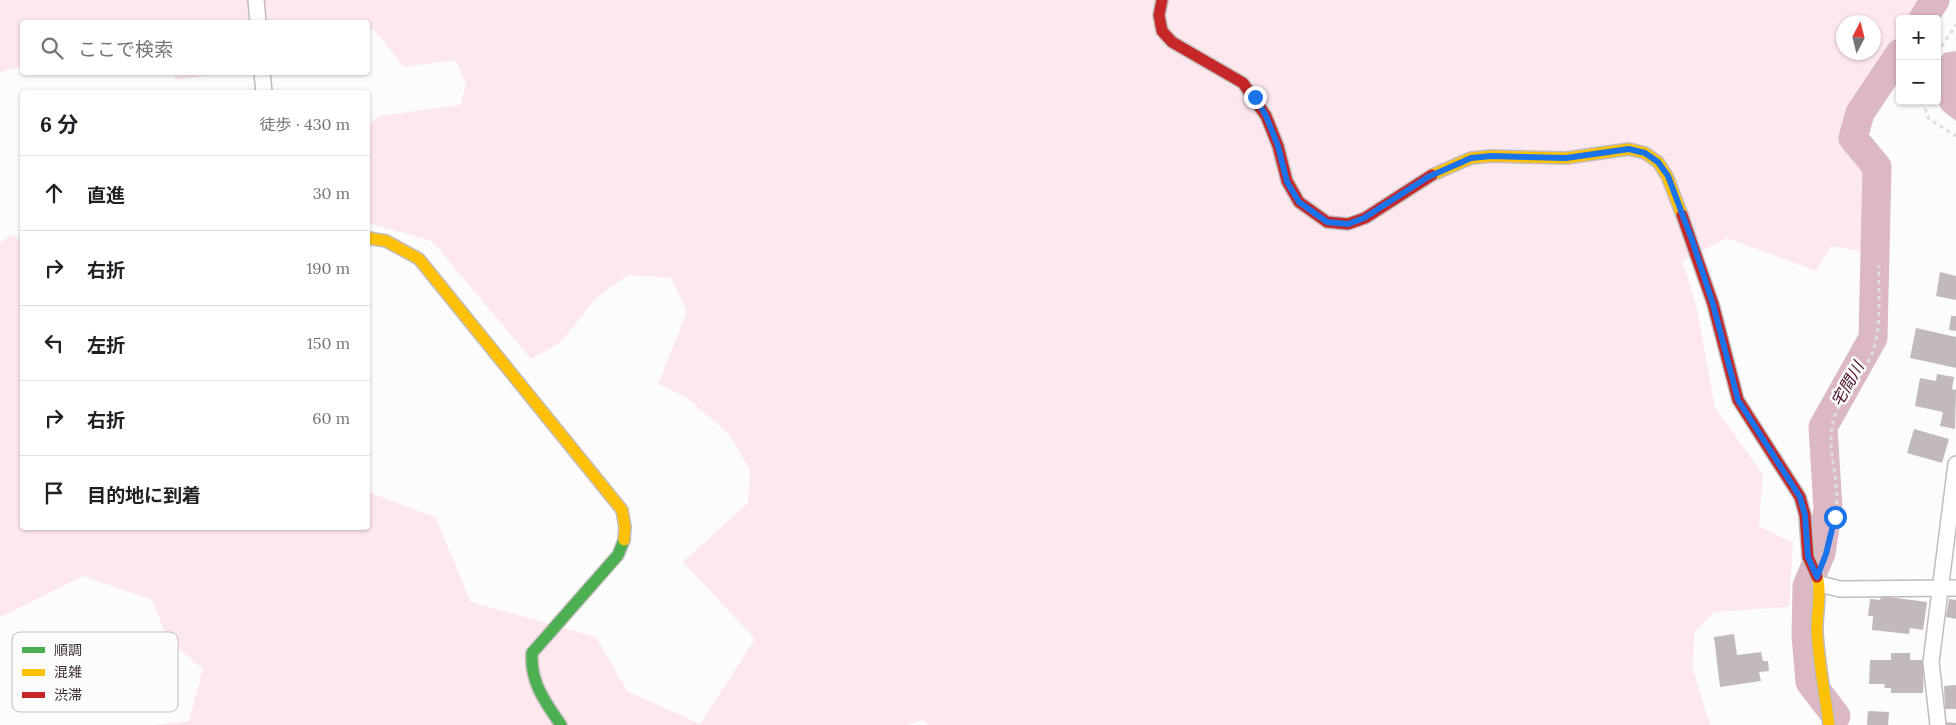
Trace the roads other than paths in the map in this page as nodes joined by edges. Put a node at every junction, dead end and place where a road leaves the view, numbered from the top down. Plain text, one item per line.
1 (256, 0) edge
2 (1162, 0) edge
3 (258, 20) edge
4 (262, 75) edge
5 (264, 90) edge
6 (370, 238) edge
7 (1956, 464) edge
8 (1819, 580) junction
9 (1941, 586) junction
10 (1956, 588) edge
11 (561, 725) edge
12 (1828, 725) edge
13 (1938, 725) edge

1 - 3 street
2 - 8 street
4 - 5 street
6 - 11 street
7 - 9 street
8 - 9 street
8 - 12 street
9 - 10 street
9 - 13 street

